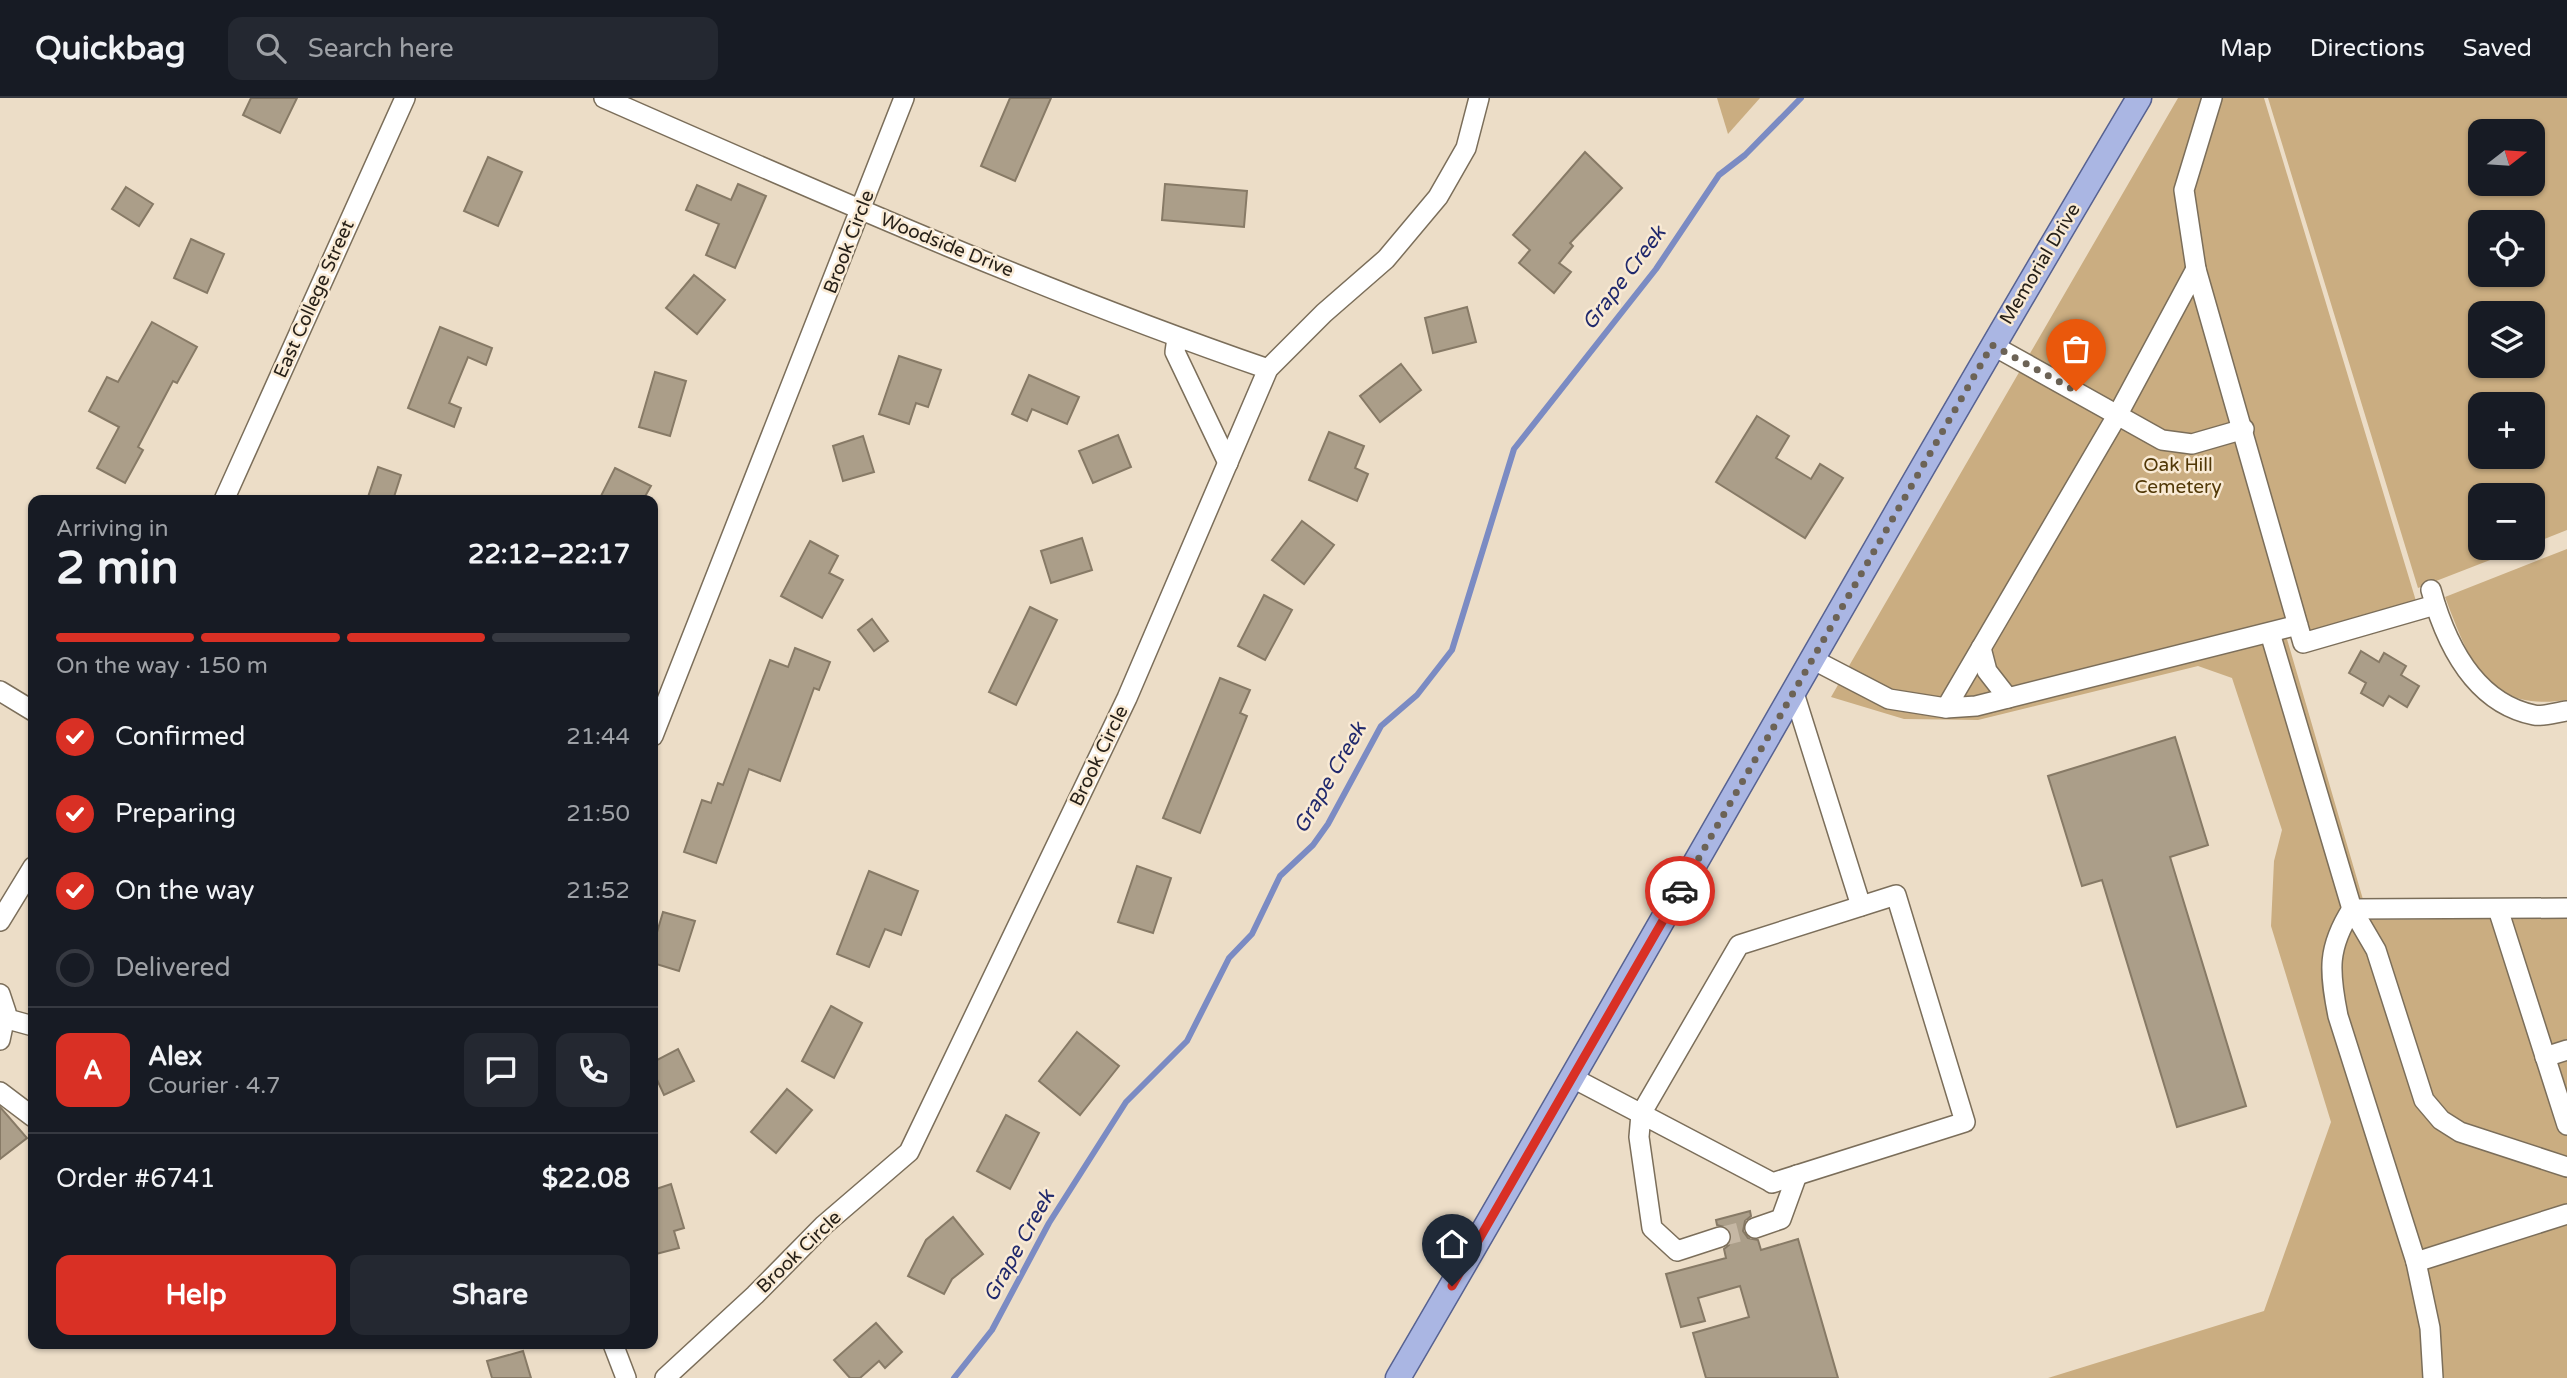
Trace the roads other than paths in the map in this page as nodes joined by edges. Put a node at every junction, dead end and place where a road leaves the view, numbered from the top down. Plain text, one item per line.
1 (405, 98) edge
2 (604, 98) edge
3 (904, 98) edge
4 (1479, 98) edge
5 (2139, 98) edge
6 (2212, 98) edge
7 (862, 211) junction
8 (2196, 269) junction
9 (1177, 338) junction
10 (1992, 345) junction
11 (1268, 369) junction
12 (2118, 414) junction
13 (2244, 429) junction
14 (1227, 463) junction
15 (226, 495) edge
16 (2298, 625) junction
17 (2270, 633) junction
18 (1981, 648) junction
19 (1812, 659) junction
20 (0, 691) edge
21 (1794, 693) junction
22 (2008, 698) junction
23 (28, 708) edge
24 (1946, 708) junction
25 (2567, 711) edge
26 (658, 723) edge
27 (28, 875) edge
28 (1861, 906) junction
29 (2567, 908) edge
30 (2352, 909) junction
31 (2498, 909) junction
32 (0, 921) edge
33 (0, 994) edge
34 (4, 1018) junction
35 (28, 1025) edge
36 (0, 1041) edge
37 (2567, 1050) edge
38 (2545, 1057) junction
39 (1573, 1078) junction
40 (0, 1092) edge
41 (28, 1113) edge
42 (1641, 1114) junction
43 (2567, 1125) edge
44 (2567, 1167) edge
45 (1797, 1175) junction
46 (2567, 1214) edge
47 (1755, 1228) tunnel mouth
48 (1720, 1237) tunnel mouth
49 (2416, 1262) junction
50 (615, 1349) edge
51 (626, 1378) edge
52 (665, 1378) edge
53 (1398, 1378) edge
54 (2433, 1378) edge

1 - 15 street, East College Street
2 - 7 street, Woodside Drive
3 - 7 street, Brook Circle
4 - 11 street, Brook Circle
5 - 10 main road, Memorial Drive
6 - 8 street
7 - 9 street, Woodside Drive
7 - 26 street, Brook Circle
8 - 12 street
8 - 13 street
9 - 11 street, Woodside Drive
9 - 14 street
10 - 12 street
10 - 19 main road, Memorial Drive
11 - 14 street, Brook Circle
12 - 13 street
12 - 18 street
13 - 16 street
14 - 52 street, Brook Circle
16 - 17 street
16 - 25 street
17 - 22 street
17 - 30 street
18 - 22 street
18 - 24 street
19 - 21 main road, Memorial Drive
19 - 24 street
20 - 23 street
21 - 28 street
21 - 39 main road, Memorial Drive
22 - 24 street
27 - 32 street
28 - 42 street
28 - 45 street
29 - 31 street
30 - 31 street
30 - 44 street
30 - 49 street
31 - 38 street
33 - 34 street
34 - 35 street
34 - 36 street
37 - 38 street
38 - 43 street
39 - 42 street
39 - 53 main road, Memorial Drive
40 - 41 street
42 - 45 street
42 - 48 street
45 - 47 street
46 - 49 street
49 - 54 street
50 - 51 street

